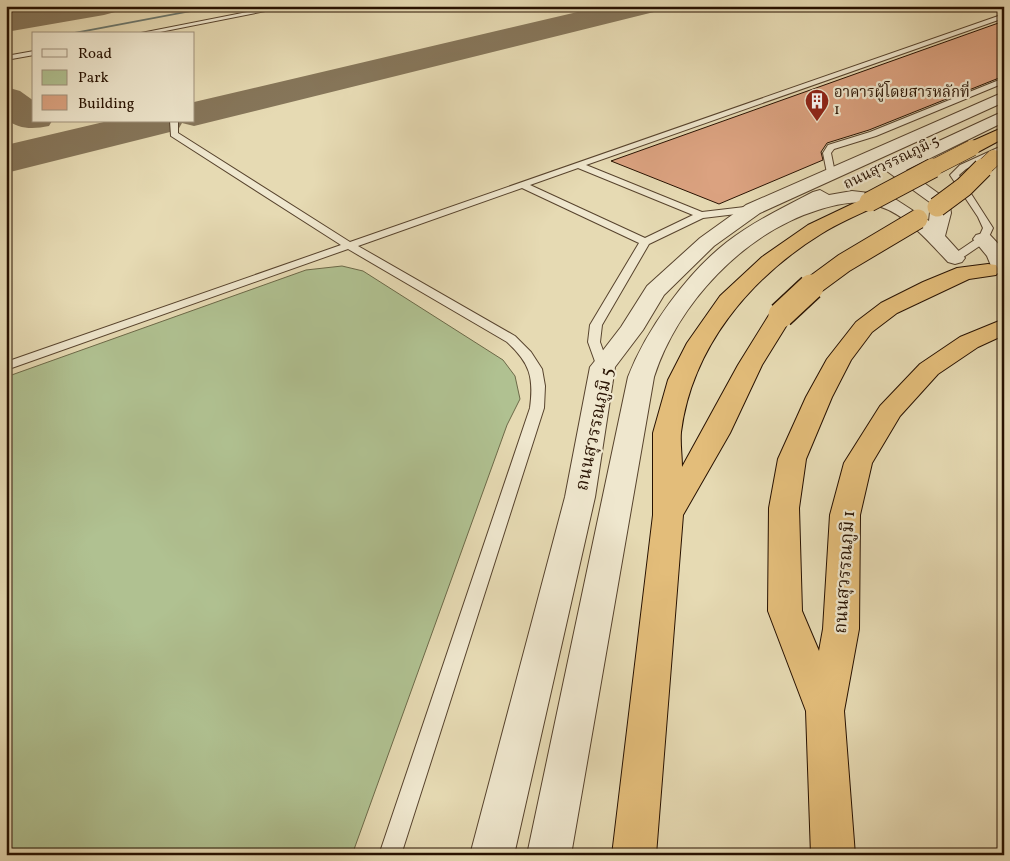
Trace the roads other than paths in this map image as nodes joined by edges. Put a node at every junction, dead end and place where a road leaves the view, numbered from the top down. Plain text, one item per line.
1 (288, 6) edge
2 (1004, 16) edge
3 (150, 32) edge
4 (32, 53) edge
5 (6, 58) edge
6 (1004, 80) edge
7 (1004, 96) edge
8 (1004, 107) edge
9 (1004, 116) edge
10 (174, 122) edge
11 (1004, 132) edge
12 (972, 148) junction
13 (1002, 150) edge
14 (578, 165) junction
15 (831, 173) junction
16 (522, 185) junction
17 (766, 213) junction
18 (701, 215) junction
19 (935, 237) junction
20 (983, 239) junction
21 (645, 242) junction
22 (350, 246) junction
23 (955, 258) junction
24 (998, 268) edge
25 (931, 287) junction
26 (1004, 326) edge
27 (6, 366) edge
28 (603, 367) junction
29 (668, 515) junction
30 (825, 710) junction
31 (390, 855) edge
32 (492, 855) edge
33 (548, 855) edge
34 (634, 855) edge
35 (832, 855) edge

1 - 3 lane
2 - 14 lane
4 - 5 lane
6 - 15 lane
7 - 15 street, ถนนสุวรรณภูมิ 5
8 - 17 street, ถนนสุวรรณภูมิ 5
9 - 19 street
10 - 22 lane
11 - 12 highway
12 - 13 highway
12 - 29 highway, bridge
13 - 20 lane
13 - 29 highway, bridge
14 - 16 lane
14 - 18 lane
15 - 17 street, ถนนสุวรรณภูมิ 5
16 - 21 lane
16 - 22 lane
17 - 18 lane
17 - 19 street, ถนนสุวรรณภูมิ 5
17 - 28 street, ถนนสุวรรณภูมิ 5
17 - 33 street, ถนนสุวรรณภูมิ 5
18 - 21 lane
19 - 23 street, ถนนสุวรรณภูมิ 5
20 - 23 lane
20 - 24 street
21 - 28 lane
22 - 27 lane
22 - 31 lane
23 - 25 highway
24 - 25 highway
25 - 30 highway
26 - 30 highway, ถนนสุวรรณภูมิ 1
28 - 32 street, ถนนสุวรรณภูมิ 5
29 - 34 highway
30 - 35 highway, ถนนสุวรรณภูมิ 1

